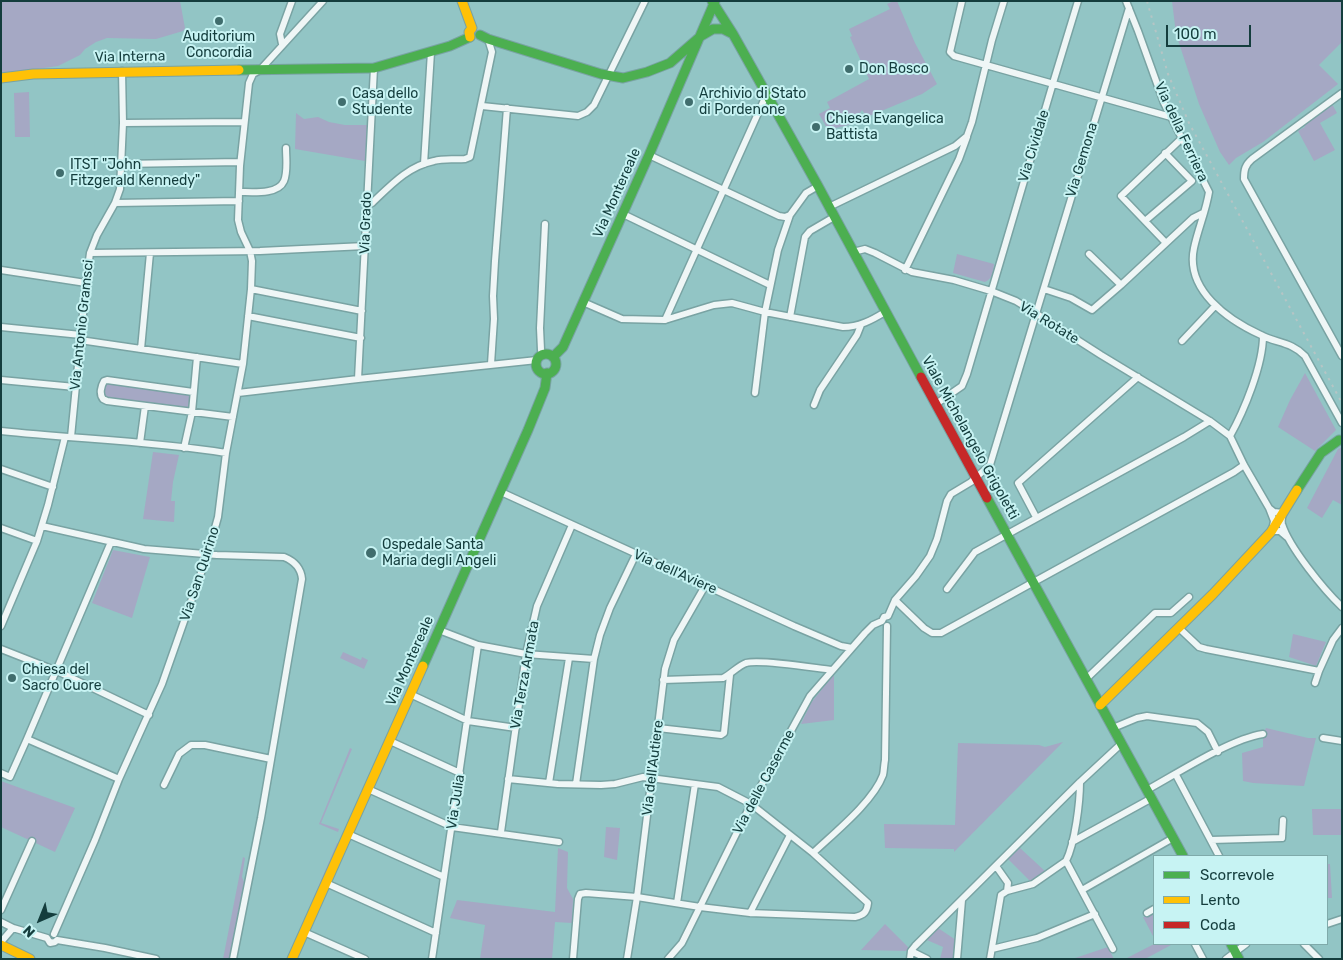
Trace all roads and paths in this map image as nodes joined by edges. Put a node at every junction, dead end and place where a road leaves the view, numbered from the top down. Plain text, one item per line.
1 (292, 1) edge
2 (323, 1) edge
3 (462, 1) edge
4 (645, 1) edge
5 (962, 1) edge
6 (1004, 1) edge
7 (1078, 1) edge
8 (1126, 1) edge
9 (714, 2) edge
10 (1129, 8) junction
11 (471, 33) junction
12 (733, 34) junction
13 (701, 36) junction
14 (484, 37) junction
15 (282, 44) junction
16 (431, 52) junction
17 (673, 61) junction
18 (986, 65) junction
19 (374, 68) junction
20 (687, 68) junction
21 (260, 70) junction
22 (122, 71) junction
23 (609, 76) junction
24 (1, 78) edge
25 (1053, 83) junction
26 (1342, 93) edge
27 (768, 96) junction
28 (1101, 97) junction
29 (482, 106) junction
30 (507, 108) junction
31 (1171, 117) junction
32 (244, 122) junction
33 (123, 123) junction
34 (967, 136) junction
35 (1181, 139) junction
36 (286, 148) dead end
37 (1165, 153) junction
38 (650, 155) junction
39 (240, 162) junction
40 (121, 164) junction
41 (424, 164) junction
42 (818, 186) junction
43 (724, 191) junction
44 (239, 192) junction
45 (239, 201) junction
46 (115, 203) junction
47 (366, 204) junction
48 (829, 207) junction
49 (1204, 213) junction
50 (623, 214) junction
51 (790, 215) junction
52 (834, 217) junction
53 (1145, 222) junction
54 (544, 224) dead end
55 (1166, 243) junction
56 (365, 246) junction
57 (250, 251) junction
58 (696, 251) junction
59 (853, 252) junction
60 (90, 253) junction
61 (150, 253) junction
62 (1089, 254) dead end
63 (1, 270) edge
64 (905, 270) junction
65 (86, 282) junction
66 (770, 285) junction
67 (1121, 285) junction
68 (250, 289) junction
69 (1044, 289) junction
70 (991, 291) junction
71 (583, 302) junction
72 (1215, 306) junction
73 (362, 311) junction
74 (765, 312) junction
75 (885, 312) junction
76 (1037, 314) junction
77 (248, 316) junction
78 (790, 317) junction
79 (665, 320) junction
80 (861, 325) junction
81 (1, 327) edge
82 (1262, 336) junction
83 (80, 338) junction
84 (361, 338) junction
85 (1182, 341) dead end
86 (140, 349) junction
87 (1342, 356) edge
88 (197, 357) junction
89 (540, 357) junction
90 (553, 357) junction
91 (1342, 361) edge
92 (243, 364) junction
93 (490, 364) junction
94 (547, 373) junction
95 (358, 378) junction
96 (1138, 378) junction
97 (1, 380) edge
98 (75, 387) junction
99 (193, 392) junction
100 (755, 393) dead end
101 (238, 394) junction
102 (936, 404) junction
103 (814, 405) dead end
104 (145, 406) junction
105 (192, 412) junction
106 (233, 417) junction
107 (1210, 421) junction
108 (1342, 423) edge
109 (1, 431) edge
110 (1230, 436) junction
111 (68, 437) junction
112 (1339, 440) dead end
113 (140, 443) junction
114 (184, 448) junction
115 (226, 453) junction
116 (1244, 465) junction
117 (1, 469) edge
118 (977, 477) junction
119 (52, 487) junction
120 (501, 492) junction
121 (1269, 508) junction
122 (1283, 513) junction
123 (1036, 517) junction
124 (572, 525) junction
125 (42, 526) junction
126 (1, 528) edge
127 (1272, 531) junction
128 (1007, 533) junction
129 (1287, 536) junction
130 (37, 541) junction
131 (111, 542) junction
132 (208, 553) junction
133 (636, 554) junction
134 (1034, 582) junction
135 (705, 586) junction
136 (947, 590) dead end
137 (1189, 597) dead end
138 (895, 600) junction
139 (1342, 607) edge
140 (884, 624) junction
141 (1, 626) edge
142 (1179, 628) junction
143 (1342, 628) edge
144 (439, 630) junction
145 (478, 645) junction
146 (852, 648) junction
147 (1, 649) edge
148 (526, 654) junction
149 (569, 658) junction
150 (594, 659) junction
151 (832, 670) junction
152 (1319, 671) junction
153 (57, 672) junction
154 (730, 675) junction
155 (1086, 679) junction
156 (664, 680) junction
157 (1315, 684) dead end
158 (410, 694) junction
159 (1100, 705) junction
160 (149, 715) junction
161 (468, 721) junction
162 (516, 728) junction
163 (658, 728) junction
164 (1113, 728) junction
165 (1264, 734) dead end
166 (1323, 738) dead end
167 (27, 739) junction
168 (390, 741) junction
169 (1342, 741) edge
170 (1122, 744) junction
171 (1218, 752) junction
172 (271, 759) junction
173 (1, 773) edge
174 (460, 773) junction
175 (1176, 775) junction
176 (652, 778) junction
177 (119, 779) junction
178 (508, 780) junction
179 (1080, 782) junction
180 (548, 783) junction
181 (576, 784) junction
182 (695, 784) junction
183 (164, 785) dead end
184 (368, 789) junction
185 (1149, 794) junction
186 (751, 804) junction
187 (1283, 820) dead end
188 (452, 826) junction
189 (501, 832) junction
190 (348, 834) junction
191 (790, 835) junction
192 (1173, 838) junction
193 (1211, 840) junction
194 (32, 842) dead end
195 (559, 842) dead end
196 (1072, 842) junction
197 (814, 853) junction
198 (1182, 855) edge
199 (1218, 855) edge
200 (1066, 861) junction
201 (996, 866) junction
202 (444, 877) junction
203 (326, 883) junction
204 (1082, 890) junction
205 (1007, 891) junction
206 (637, 897) junction
207 (962, 900) junction
208 (677, 903) junction
209 (700, 908) junction
210 (1, 910) edge
211 (1153, 910) edge
212 (750, 913) junction
213 (1147, 913) dead end
214 (1095, 914) junction
215 (1342, 919) edge
216 (1, 922) edge
217 (1328, 924) edge
218 (13, 928) junction
219 (304, 932) junction
220 (436, 933) junction
221 (53, 937) junction
222 (1, 944) edge
223 (1195, 945) edge
224 (1306, 945) edge
225 (992, 949) junction
226 (1114, 949) dead end
227 (911, 951) junction
228 (1235, 951) edge
229 (628, 957) edge
230 (1201, 958) edge
231 (30, 959) edge
232 (156, 959) edge
233 (234, 959) edge
234 (292, 959) edge
235 (365, 959) edge
236 (432, 959) edge
237 (573, 959) edge
238 (668, 959) edge
239 (910, 959) edge
240 (927, 959) edge
241 (957, 959) edge
242 (990, 959) edge
243 (1226, 959) edge
244 (1319, 959) edge

1 - 15 street
2 - 15 street, Via San Quirino
3 - 11 main road
4 - 23 street
5 - 18 street
6 - 18 street
7 - 25 street, Via Cividale
8 - 10 street, Via della Ferriera
9 - 12 main road, Viale Michelangelo Grigoletti
9 - 13 main road, Via Montereale
10 - 28 street, Via Gemona
10 - 31 street, Via della Ferriera
11 - 14 main road, Via Interna
11 - 16 main road, Via Interna
12 - 13 main road
12 - 27 main road, Viale Michelangelo Grigoletti
13 - 17 main road
13 - 20 main road, Via Montereale
14 - 23 main road
14 - 29 street
15 - 21 street, Via San Quirino
16 - 19 main road, Via Interna
16 - 41 street
17 - 20 main road
17 - 23 main road
18 - 25 street
18 - 34 street
19 - 21 main road, Via Interna
19 - 47 street, Via Grado
20 - 38 main road, Via Montereale
21 - 22 main road, Via Interna
21 - 32 street, Via San Quirino
22 - 24 main road, Via Interna
22 - 33 street, Via Antonio Gramsci
23 - 30 street
25 - 28 street
25 - 70 street, Via Cividale
26 - 87 street
27 - 42 main road, Viale Michelangelo Grigoletti
27 - 43 street
28 - 31 street
28 - 69 street, Via Gemona
29 - 30 street
29 - 41 street
30 - 93 street
31 - 35 street, Via della Ferriera
32 - 33 street
32 - 39 street, Via San Quirino
33 - 40 street, Via Antonio Gramsci
34 - 48 street
34 - 64 street
35 - 37 street
35 - 49 street, Via della Ferriera
36 - 44 street
37 - 53 street
37 - 53 street
38 - 43 street
38 - 50 main road, Via Montereale
39 - 40 street
39 - 44 street, Via San Quirino
40 - 46 street, Via Antonio Gramsci
41 - 47 street
42 - 48 main road, Viale Michelangelo Grigoletti
42 - 51 street
43 - 51 street
43 - 58 street
44 - 45 street, Via San Quirino
45 - 46 street
45 - 57 street, Via San Quirino
46 - 60 street, Via Antonio Gramsci
47 - 56 street, Via Grado
48 - 52 main road, Viale Michelangelo Grigoletti
49 - 55 street
49 - 72 street, Via della Ferriera
50 - 58 street
50 - 71 main road, Via Montereale
51 - 66 street
52 - 59 main road, Viale Michelangelo Grigoletti
52 - 78 street
53 - 55 street
54 - 89 street
55 - 67 street
56 - 57 street
56 - 73 street, Via Grado
57 - 61 street
57 - 68 street, Via San Quirino
58 - 66 street
58 - 79 street
59 - 64 street, Via Rotate
59 - 75 main road, Viale Michelangelo Grigoletti
60 - 61 street
60 - 65 street, Via Antonio Gramsci
61 - 86 street
62 - 67 street
63 - 65 street
64 - 70 street, Via Rotate
65 - 83 street, Via Antonio Gramsci
66 - 74 street
67 - 69 street
68 - 73 street
68 - 77 street, Via San Quirino
69 - 76 street, Via Gemona
70 - 76 street, Via Rotate
70 - 102 street, Via Cividale
71 - 79 street
71 - 90 main road, Via Montereale
72 - 82 street, Via della Ferriera
72 - 85 street
73 - 84 street, Via Grado
74 - 78 street
74 - 79 street
74 - 100 street
75 - 80 street
75 - 102 main road, Viale Michelangelo Grigoletti
76 - 96 street, Via Rotate
76 - 118 street, Via Gemona
77 - 84 street
77 - 92 street, Via San Quirino
78 - 80 street
80 - 103 street
81 - 83 street
82 - 108 street, Via della Ferriera
82 - 110 street
83 - 86 street
83 - 98 street, Via Antonio Gramsci
84 - 95 street, Via Grado
86 - 88 street
87 - 91 street
88 - 92 street
88 - 99 street
89 - 90 main road
89 - 93 street
89 - 94 main road
90 - 94 main road
92 - 101 street, Via San Quirino
93 - 95 street
94 - 120 main road, Via Montereale
95 - 101 street
96 - 107 street, Via Rotate
96 - 123 street
97 - 98 street
98 - 111 street, Via Antonio Gramsci
99 - 104 street
99 - 105 street
101 - 106 street, Via San Quirino
102 - 118 main road, Viale Michelangelo Grigoletti
104 - 105 street
104 - 113 street
105 - 106 street
105 - 114 street
106 - 115 street, Via San Quirino
107 - 110 street, Via Rotate
107 - 123 street
109 - 111 street
110 - 116 street
111 - 113 street
111 - 119 street, Via Antonio Gramsci
112 - 122 main road
113 - 114 street
114 - 115 street
115 - 132 street, Via San Quirino
116 - 121 street
116 - 134 street
117 - 119 street
118 - 128 main road, Viale Michelangelo Grigoletti
118 - 138 street
119 - 125 street, Via Antonio Gramsci
120 - 124 street, Via dell'Aviere
120 - 144 main road, Via Montereale
121 - 122 street
121 - 127 street
122 - 127 main road
122 - 129 street
123 - 128 street
124 - 133 street, Via dell'Aviere
124 - 148 street, Via Terza Armata
125 - 130 street, Via Antonio Gramsci
125 - 131 street
126 - 130 street
127 - 129 street
127 - 142 main road
128 - 134 main road, Viale Michelangelo Grigoletti
128 - 136 street
129 - 139 street
130 - 141 street, Via Antonio Gramsci
131 - 132 street
131 - 153 street
132 - 160 street, Via San Quirino
132 - 172 street
133 - 135 street, Via dell'Aviere
133 - 150 street
134 - 138 street
134 - 155 main road, Viale Michelangelo Grigoletti
135 - 146 street, Via dell'Aviere
135 - 156 street, Via dell'Autiere
137 - 155 street
138 - 140 street
140 - 146 street, Via delle Caserme
140 - 197 street
142 - 152 street
142 - 159 main road
143 - 152 street
144 - 145 street
144 - 158 main road, Via Montereale
145 - 148 street
145 - 161 street, Via Julia
146 - 151 street, Via delle Caserme
147 - 153 street
148 - 149 street
148 - 162 street, Via Terza Armata
149 - 150 street
149 - 180 street
150 - 181 street
151 - 154 street
151 - 186 street, Via delle Caserme
152 - 157 street
153 - 160 street
153 - 167 street
154 - 156 street
154 - 163 street
155 - 159 main road, Viale Michelangelo Grigoletti
156 - 163 street, Via dell'Autiere
158 - 161 street
158 - 168 main road, Via Montereale
159 - 164 main road, Viale Michelangelo Grigoletti
160 - 177 street, Via San Quirino
161 - 162 street
161 - 174 street, Via Julia
162 - 178 street, Via Terza Armata
163 - 176 street, Via dell'Autiere
164 - 170 main road, Viale Michelangelo Grigoletti
164 - 171 street
165 - 171 street
166 - 169 street
167 - 173 street
167 - 177 street
168 - 174 street
168 - 184 main road, Via Montereale
170 - 179 street
170 - 185 main road, Viale Michelangelo Grigoletti
171 - 175 street
172 - 183 street
172 - 233 street
174 - 188 street, Via Julia
175 - 185 street
175 - 193 street
176 - 181 street
176 - 182 street
176 - 206 street, Via dell'Autiere
177 - 221 street, Via San Quirino
178 - 180 street
178 - 189 street, Via Terza Armata
179 - 196 street
179 - 201 street
180 - 181 street
182 - 186 street
182 - 208 street
184 - 188 street
184 - 190 main road, Via Montereale
185 - 192 main road, Viale Michelangelo Grigoletti
185 - 196 street
186 - 191 street
186 - 209 street, Via delle Caserme
187 - 193 street
188 - 189 street
188 - 202 street, Via Julia
189 - 195 street
190 - 202 street
190 - 203 main road, Via Montereale
191 - 197 street
191 - 212 street
192 - 198 main road, Viale Michelangelo Grigoletti
192 - 204 street
193 - 199 street
194 - 210 street
196 - 200 street
197 - 212 street
200 - 204 street
200 - 205 street
201 - 205 street
201 - 207 street
202 - 220 street, Via Julia
203 - 219 main road, Via Montereale
203 - 220 street
204 - 214 street
205 - 225 street
206 - 208 street
206 - 229 street, Via dell'Autiere
206 - 237 street
207 - 227 street
207 - 241 street
208 - 209 street
209 - 212 street
209 - 238 street, Via delle Caserme
211 - 213 street
214 - 225 street
214 - 226 street
215 - 217 street
216 - 218 street
218 - 221 street
218 - 222 street
219 - 234 main road, Via Montereale
219 - 235 street
220 - 236 street, Via Julia
221 - 232 street
222 - 231 main road
223 - 230 street
224 - 244 street
225 - 242 street
227 - 239 street
227 - 240 street
228 - 243 street

